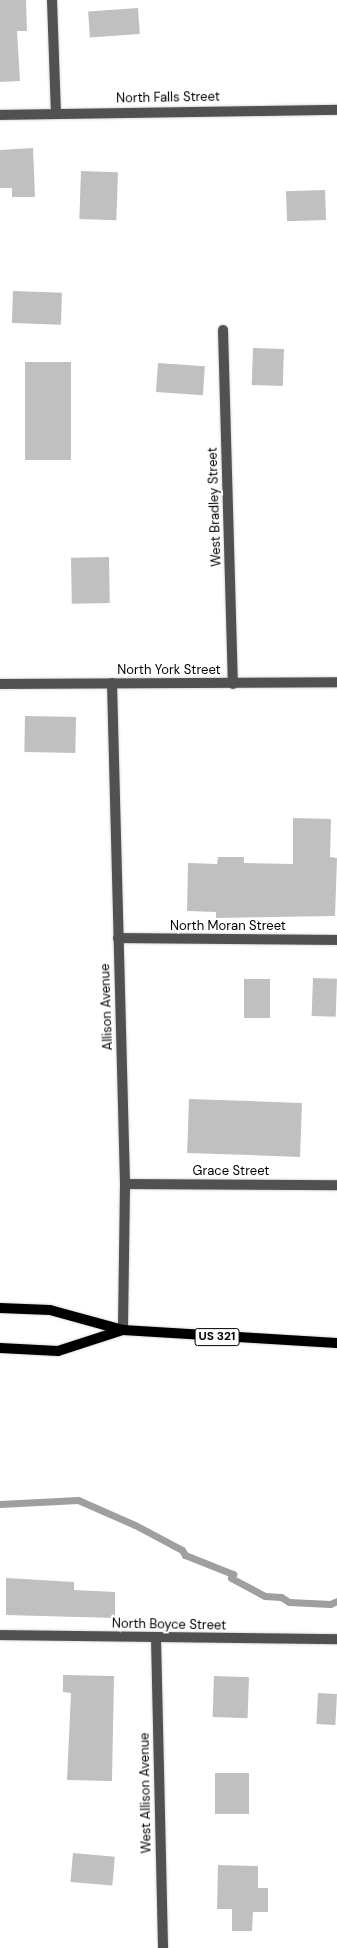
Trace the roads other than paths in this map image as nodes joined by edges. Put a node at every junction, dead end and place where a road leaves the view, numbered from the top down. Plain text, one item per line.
1 (52, 0) edge
2 (337, 110) edge
3 (56, 113) junction
4 (0, 115) edge
5 (223, 330) dead end
6 (337, 682) edge
7 (112, 683) junction
8 (0, 684) edge
9 (233, 684) junction
10 (118, 938) junction
11 (337, 940) edge
12 (126, 1184) junction
13 (337, 1185) edge
14 (0, 1308) edge
15 (123, 1330) junction
16 (337, 1343) edge
17 (0, 1348) edge
18 (0, 1635) edge
19 (156, 1638) junction
20 (337, 1639) edge
21 (163, 1948) edge

1 - 3 street
2 - 3 street, North Falls Street
3 - 4 street, North Falls Street
5 - 9 street, West Bradley Street
6 - 9 street, North York Street
7 - 8 street, North York Street
7 - 9 street, North York Street
7 - 10 street, Allison Avenue
10 - 11 street, North Moran Street
10 - 12 street, Allison Avenue
12 - 13 street, Grace Street
12 - 15 street, Allison Avenue
14 - 15 main road, US 321
15 - 16 main road, US 321
15 - 17 main road, US 321
18 - 19 street, North Boyce Street
19 - 20 street, North Boyce Street
19 - 21 street, West Allison Avenue

